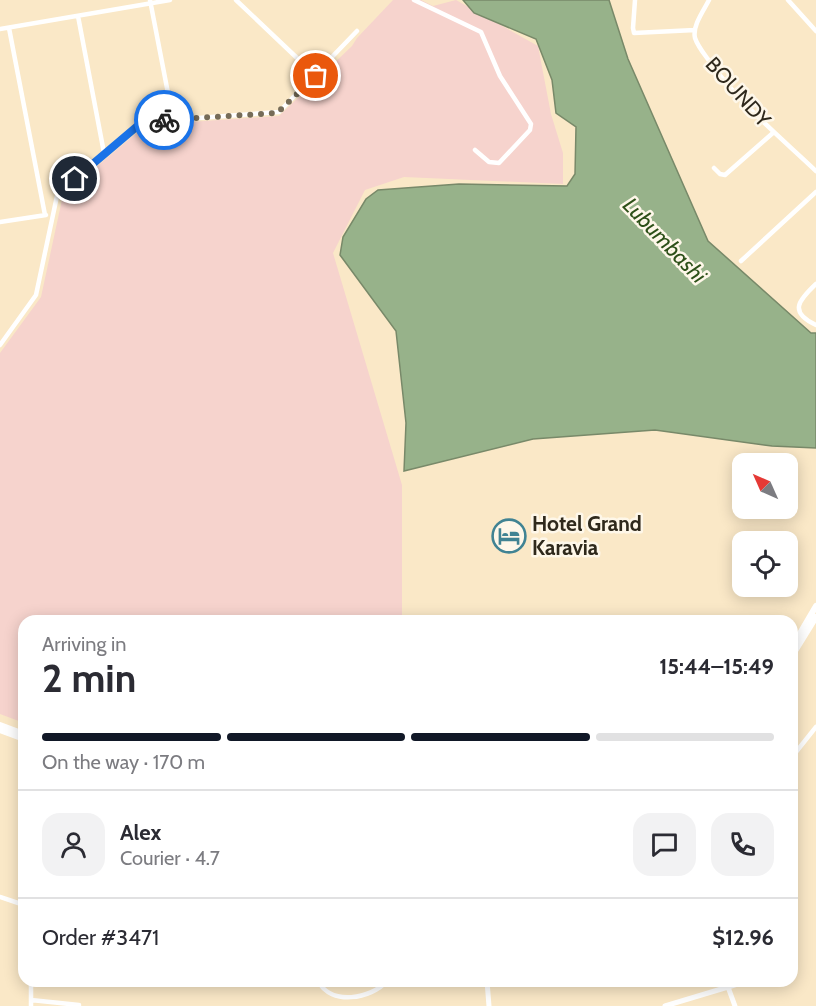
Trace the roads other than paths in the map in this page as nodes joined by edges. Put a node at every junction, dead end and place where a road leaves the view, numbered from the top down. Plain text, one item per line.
1 (170, 0) edge
2 (236, 0) edge
3 (414, 0) edge
4 (635, 0) edge
5 (709, 0) edge
6 (788, 0) edge
7 (150, 2) edge
8 (78, 16) junction
9 (9, 28) junction
10 (0, 29) edge
11 (695, 30) junction
12 (357, 31) dead end
13 (816, 31) edge
14 (316, 76) junction
15 (173, 119) junction
16 (774, 132) junction
17 (475, 150) dead end
18 (104, 153) junction
19 (714, 168) dead end
20 (816, 171) edge
21 (816, 192) edge
22 (51, 213) junction
23 (45, 215) junction
24 (0, 222) edge
25 (741, 261) dead end
26 (816, 284) edge
27 (816, 325) edge
28 (0, 345) edge
29 (815, 612) edge
30 (798, 638) edge
31 (798, 645) edge
32 (0, 725) edge
33 (816, 727) edge
34 (0, 730) edge
35 (18, 734) edge
36 (18, 735) edge
37 (798, 750) edge
38 (0, 897) edge
39 (18, 903) edge
40 (31, 987) edge
41 (322, 987) edge
42 (381, 987) edge
43 (487, 987) edge
44 (729, 987) joint
45 (31, 1000) junction
46 (79, 1005) edge
47 (32, 1006) edge
48 (489, 1006) edge
49 (665, 1006) edge
50 (735, 1006) edge

1 - 7 street
2 - 14 street
3 - 17 street
4 - 11 street
5 - 11 street
6 - 13 street
7 - 8 street
7 - 15 street
8 - 9 street
8 - 18 street
9 - 10 street
9 - 23 street
11 - 16 street, BOUNDY
12 - 14 street
14 - 15 street
15 - 18 street
16 - 19 street
16 - 20 street, BOUNDY
18 - 22 street
21 - 25 street
22 - 23 street
22 - 28 street
23 - 24 street
26 - 27 street
29 - 30 main road
29 - 31 main road
32 - 35 main road
33 - 37 street
34 - 36 main road
38 - 39 street
40 - 45 street
41 - 42 street
43 - 48 street
44 - 49 street
44 - 50 street
45 - 46 street
45 - 47 street

